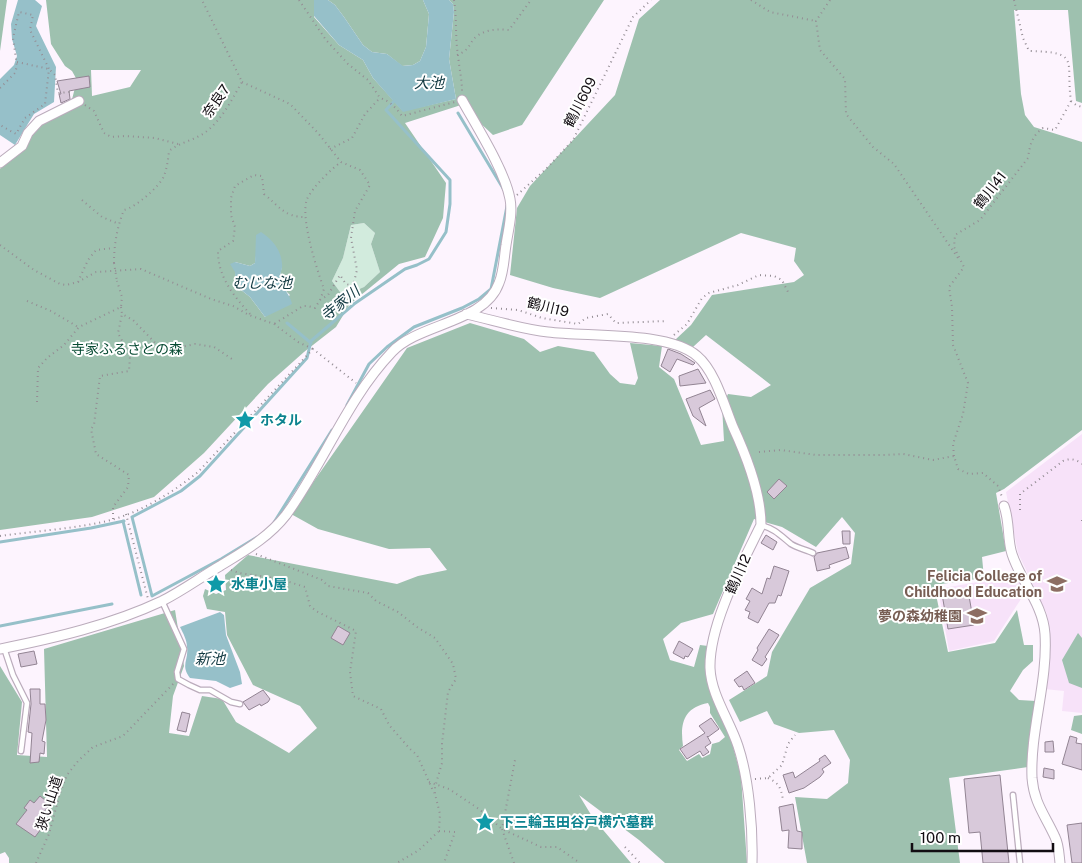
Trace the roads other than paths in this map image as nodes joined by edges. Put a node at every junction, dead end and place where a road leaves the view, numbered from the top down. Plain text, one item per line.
1 (462, 100) road end
2 (79, 101) road end
3 (0, 163) edge
4 (466, 314) junction
5 (1004, 506) road end
6 (760, 525) junction
7 (813, 553) dead end
8 (162, 600) junction
9 (2, 648) edge
10 (240, 704) dead end
11 (21, 751) dead end
12 (1013, 795) dead end
13 (752, 863) edge
14 (1020, 863) edge
15 (1060, 863) edge

1 - 4 street
2 - 3 street
4 - 6 street
4 - 8 street
5 - 15 street
6 - 7 lane
6 - 13 street, 鶴川12
8 - 9 street
8 - 10 lane
9 - 11 lane
12 - 14 lane

